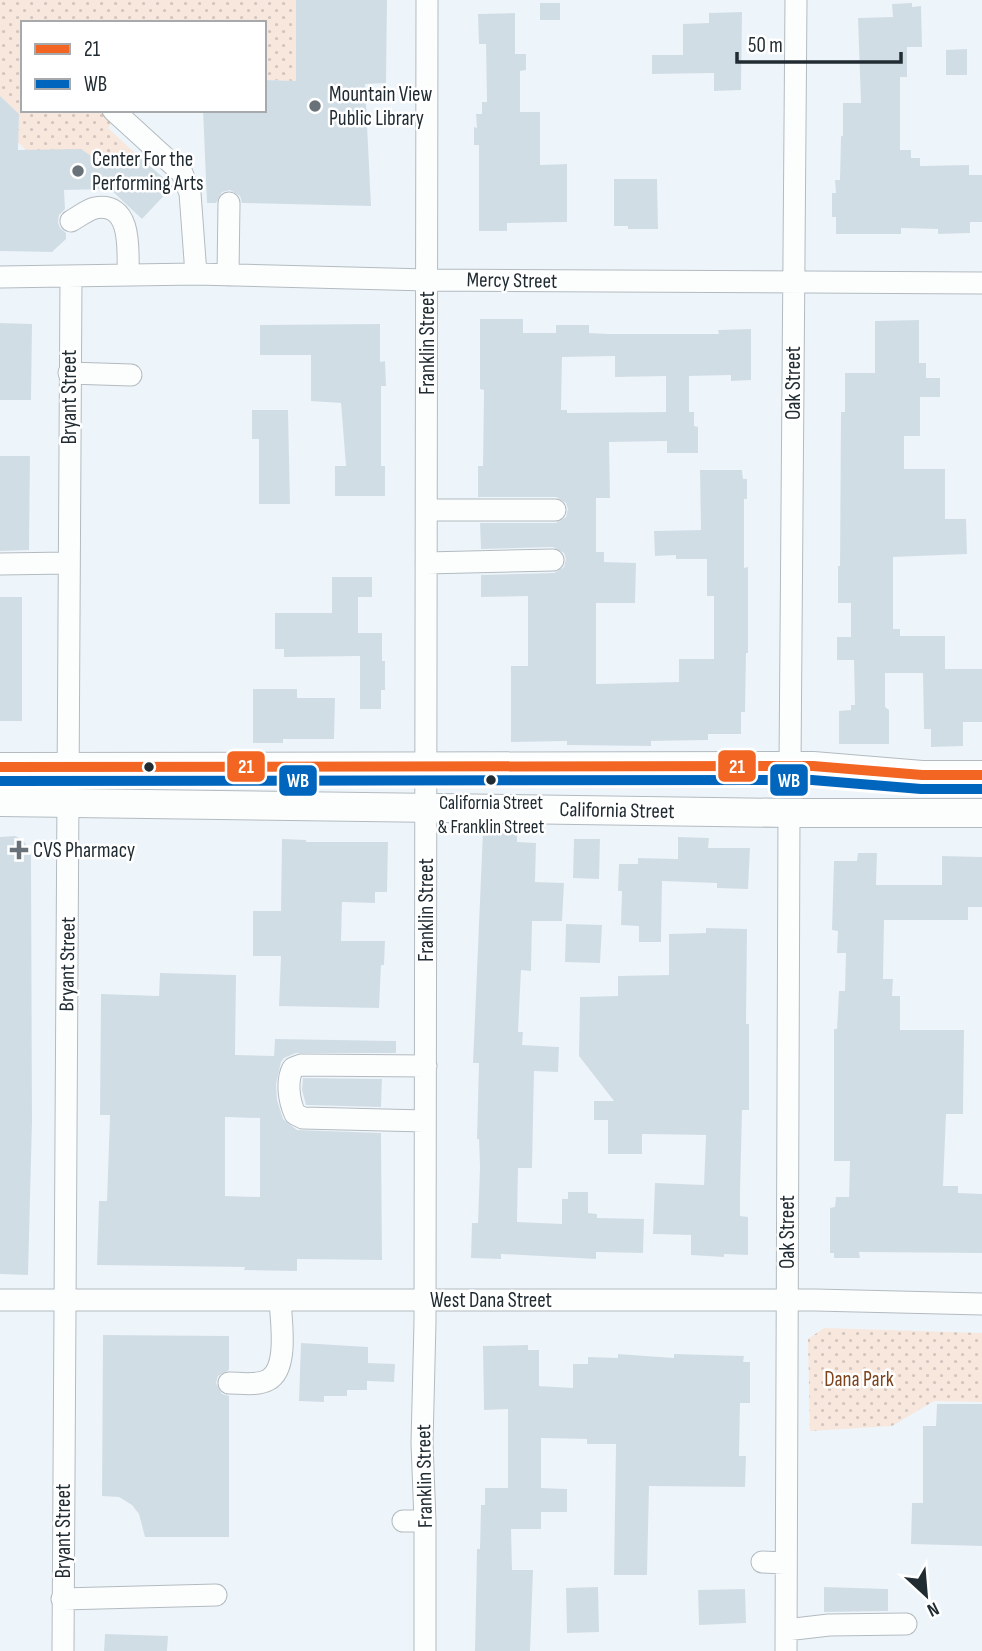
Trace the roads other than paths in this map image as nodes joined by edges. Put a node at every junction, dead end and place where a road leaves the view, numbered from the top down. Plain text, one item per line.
1 (427, 0) edge
2 (796, 0) edge
3 (115, 112) edge
4 (229, 203) dead end
5 (71, 221) dead end
6 (197, 274) junction
7 (128, 275) junction
8 (228, 275) junction
9 (0, 277) edge
10 (71, 277) junction
11 (427, 280) junction
12 (794, 282) junction
13 (982, 283) edge
14 (69, 373) junction
15 (131, 375) dead end
16 (427, 510) junction
17 (555, 510) dead end
18 (553, 560) dead end
19 (68, 563) junction
20 (0, 564) edge
21 (426, 564) junction
22 (790, 766) junction
23 (426, 767) junction
24 (0, 768) edge
25 (68, 768) junction
26 (982, 775) edge
27 (0, 802) edge
28 (67, 804) junction
29 (426, 808) junction
30 (789, 813) junction
31 (982, 813) edge
32 (426, 1066) junction
33 (425, 1121) junction
34 (0, 1300) edge
35 (280, 1300) junction
36 (425, 1300) junction
37 (786, 1300) junction
38 (64, 1301) junction
39 (982, 1304) edge
40 (229, 1383) dead end
41 (402, 1521) dead end
42 (425, 1521) junction
43 (762, 1562) dead end
44 (785, 1563) junction
45 (216, 1595) dead end
46 (62, 1599) junction
47 (906, 1624) dead end
48 (786, 1640) edge
49 (63, 1651) edge
50 (425, 1651) edge

1 - 11 street, Franklin Street
2 - 12 street, Oak Street
3 - 6 street
4 - 8 street
5 - 7 street
6 - 7 street, Mercy Street
6 - 8 street, Mercy Street
7 - 10 street, Mercy Street
8 - 11 street, Mercy Street
9 - 10 street, Mercy Street
10 - 14 street, Bryant Street
11 - 12 street, Mercy Street
11 - 16 street, Franklin Street
12 - 13 street, Mercy Street
12 - 22 street, Oak Street
14 - 15 street
14 - 19 street, Bryant Street
16 - 17 street
16 - 21 street, Franklin Street
18 - 21 street
19 - 20 street
19 - 25 street, Bryant Street
21 - 23 street, Franklin Street
22 - 23 main road, California Street
22 - 26 main road, California Street
23 - 25 main road, California Street
23 - 29 street, Franklin Street
24 - 25 main road, California Street
25 - 28 street, Bryant Street
27 - 28 main road, California Street
28 - 29 main road, California Street
28 - 38 street, Bryant Street
29 - 30 main road, California Street
29 - 32 street, Franklin Street
30 - 31 main road, California Street
30 - 37 street, Oak Street
32 - 33 street, Franklin Street
32 - 33 street
33 - 36 street, Franklin Street
34 - 38 street, West Dana Street
35 - 36 street, West Dana Street
35 - 38 street, West Dana Street
35 - 40 street
36 - 37 street, West Dana Street
36 - 42 street, Franklin Street
37 - 39 street, West Dana Street
37 - 44 street, Oak Street
38 - 46 street, Bryant Street
41 - 42 street
42 - 50 street, Franklin Street
43 - 44 street
44 - 48 street, Oak Street
45 - 46 street
46 - 49 street, Bryant Street
47 - 48 street

